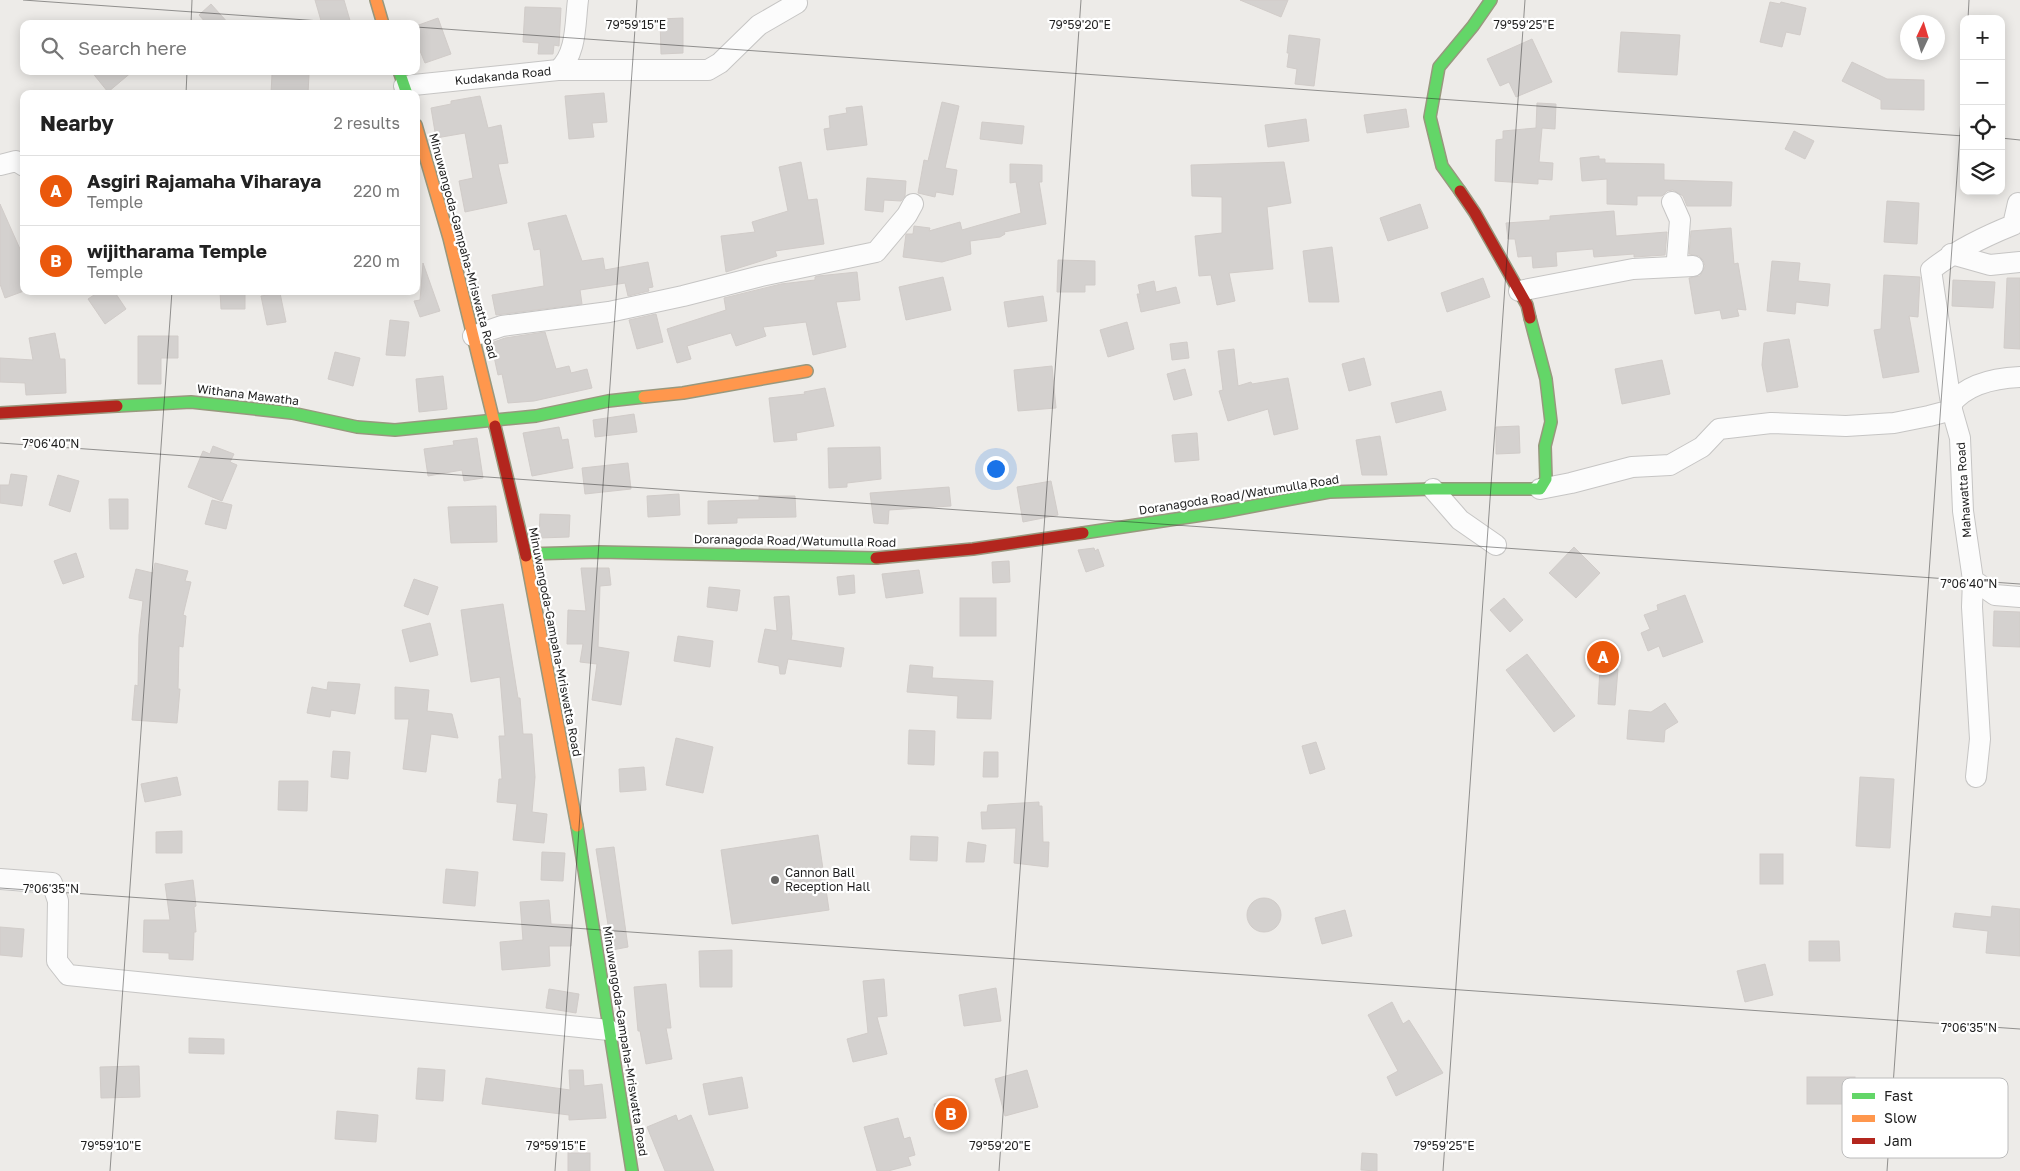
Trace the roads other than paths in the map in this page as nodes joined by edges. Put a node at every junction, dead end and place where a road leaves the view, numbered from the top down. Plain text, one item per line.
1 (376, 0) edge
2 (578, 0) edge
3 (1491, 0) edge
4 (797, 3) dead end
5 (382, 20) edge
6 (558, 70) junction
7 (403, 84) edge
8 (420, 139) edge
9 (20, 164) edge
10 (0, 165) edge
11 (1672, 202) dead end
12 (2018, 203) dead end
13 (913, 204) dead end
14 (1951, 254) junction
15 (2020, 262) edge
16 (1519, 291) junction
17 (473, 336) junction
18 (807, 371) dead end
19 (2020, 376) edge
20 (1952, 407) junction
21 (0, 414) edge
22 (492, 419) junction
23 (1433, 489) junction
24 (1540, 489) junction
25 (1496, 545) dead end
26 (526, 554) junction
27 (1973, 580) junction
28 (2020, 597) edge
29 (1976, 777) dead end
30 (0, 879) edge
31 (609, 1030) junction
32 (632, 1171) edge

1 - 5 street
2 - 6 street, Kudakanda Road
3 - 16 street
4 - 6 street
6 - 7 street, Kudakanda Road
8 - 17 street, Minuwangoda-Gampaha-Mriswatta Road
9 - 10 street
11 - 16 street
12 - 14 street
13 - 17 street
14 - 15 street
14 - 20 street, Mahawatta Road
16 - 24 street
17 - 22 street, Minuwangoda-Gampaha-Mriswatta Road
18 - 22 street, Withana Mawatha
19 - 20 street
20 - 24 street
20 - 27 street, Mahawatta Road
21 - 22 street, Withana Mawatha
22 - 26 street, Minuwangoda-Gampaha-Mriswatta Road
23 - 24 street, Doranagoda Road/Watumulla Road
23 - 25 street
23 - 26 street, Doranagoda Road/Watumulla Road
26 - 31 street, Minuwangoda-Gampaha-Mriswatta Road
27 - 28 street
27 - 29 street, Mahawatta Road
30 - 31 street
31 - 32 street, Minuwangoda-Gampaha-Mriswatta Road

